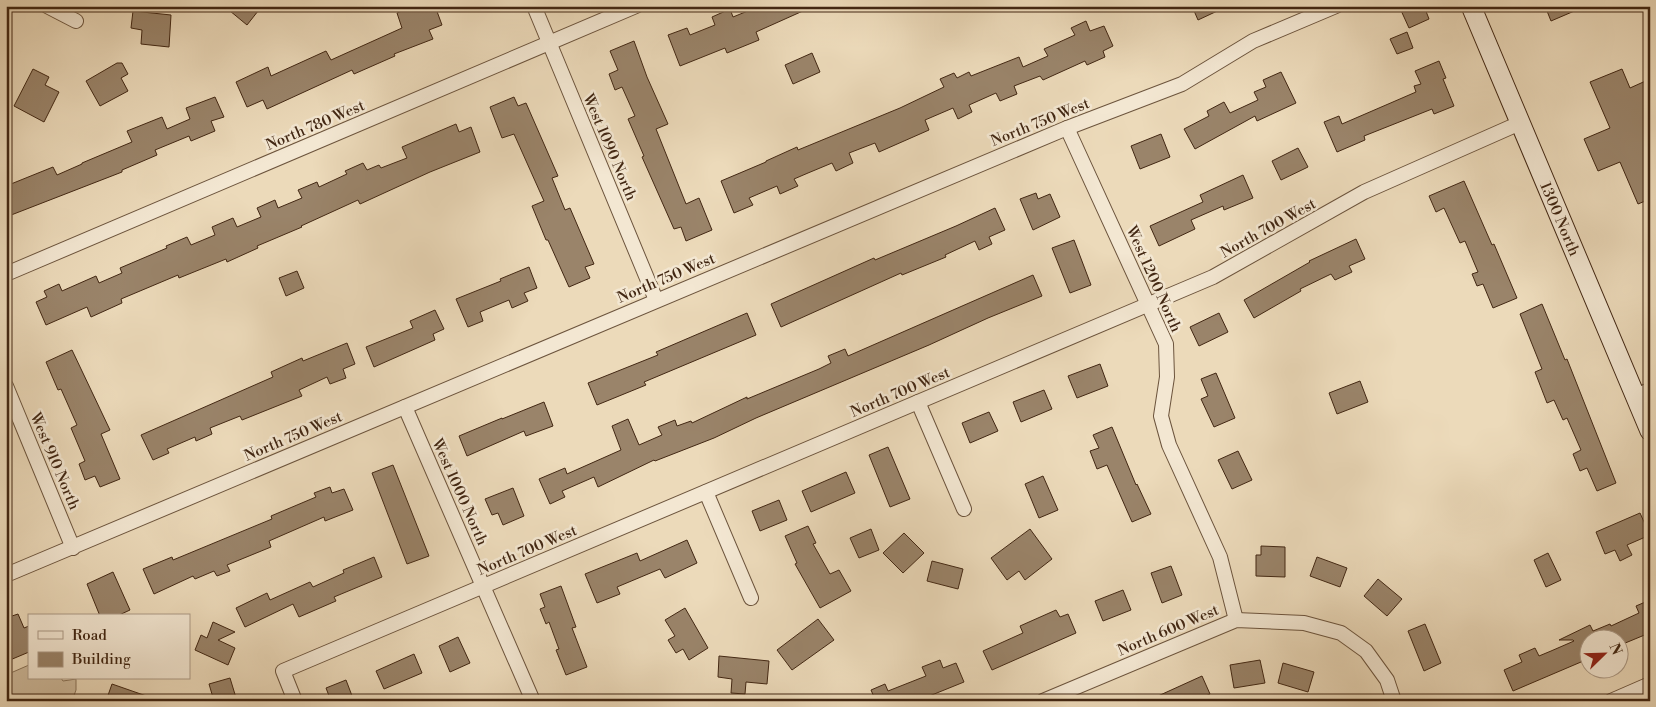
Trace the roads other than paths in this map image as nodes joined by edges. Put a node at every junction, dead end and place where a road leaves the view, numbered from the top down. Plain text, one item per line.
1 (48, 6) edge
2 (534, 6) edge
3 (636, 6) edge
4 (1336, 6) edge
5 (1471, 6) edge
6 (76, 21) dead end
7 (549, 43) junction
8 (1520, 124) junction
9 (1067, 128) junction
10 (6, 274) edge
11 (656, 300) junction
12 (1148, 305) junction
13 (6, 386) edge
14 (1642, 393) edge
15 (918, 402) junction
16 (405, 407) junction
17 (1650, 431) edge
18 (706, 492) junction
19 (964, 509) dead end
20 (73, 548) junction
21 (6, 576) edge
22 (484, 586) junction
23 (751, 598) dead end
24 (1236, 620) junction
25 (1650, 684) edge
26 (295, 701) edge
27 (533, 701) edge
28 (1043, 701) edge
29 (1394, 701) edge
30 (1611, 701) edge

1 - 6 street
2 - 7 street, West 1090 North
3 - 7 street, North 780 West
4 - 9 street, North 750 West
5 - 8 street, 1300 North
7 - 10 street, North 780 West
7 - 11 street, West 1090 North
8 - 12 street, North 700 West
8 - 14 street, 1300 North
9 - 11 street, North 750 West
9 - 12 street, West 1200 North
11 - 16 street, North 750 West
12 - 15 street, North 700 West
12 - 24 street, West 1200 North
13 - 20 street, West 910 North
14 - 17 street, 1300 North
15 - 18 street, North 700 West
15 - 19 street
16 - 20 street, North 750 West
16 - 22 street, West 1000 North
18 - 22 street, North 700 West
18 - 23 street
20 - 21 street, North 750 West
22 - 26 street, North 700 West
22 - 27 street, West 1000 North
24 - 28 street, North 600 West
24 - 29 street, North 600 West
25 - 30 street

